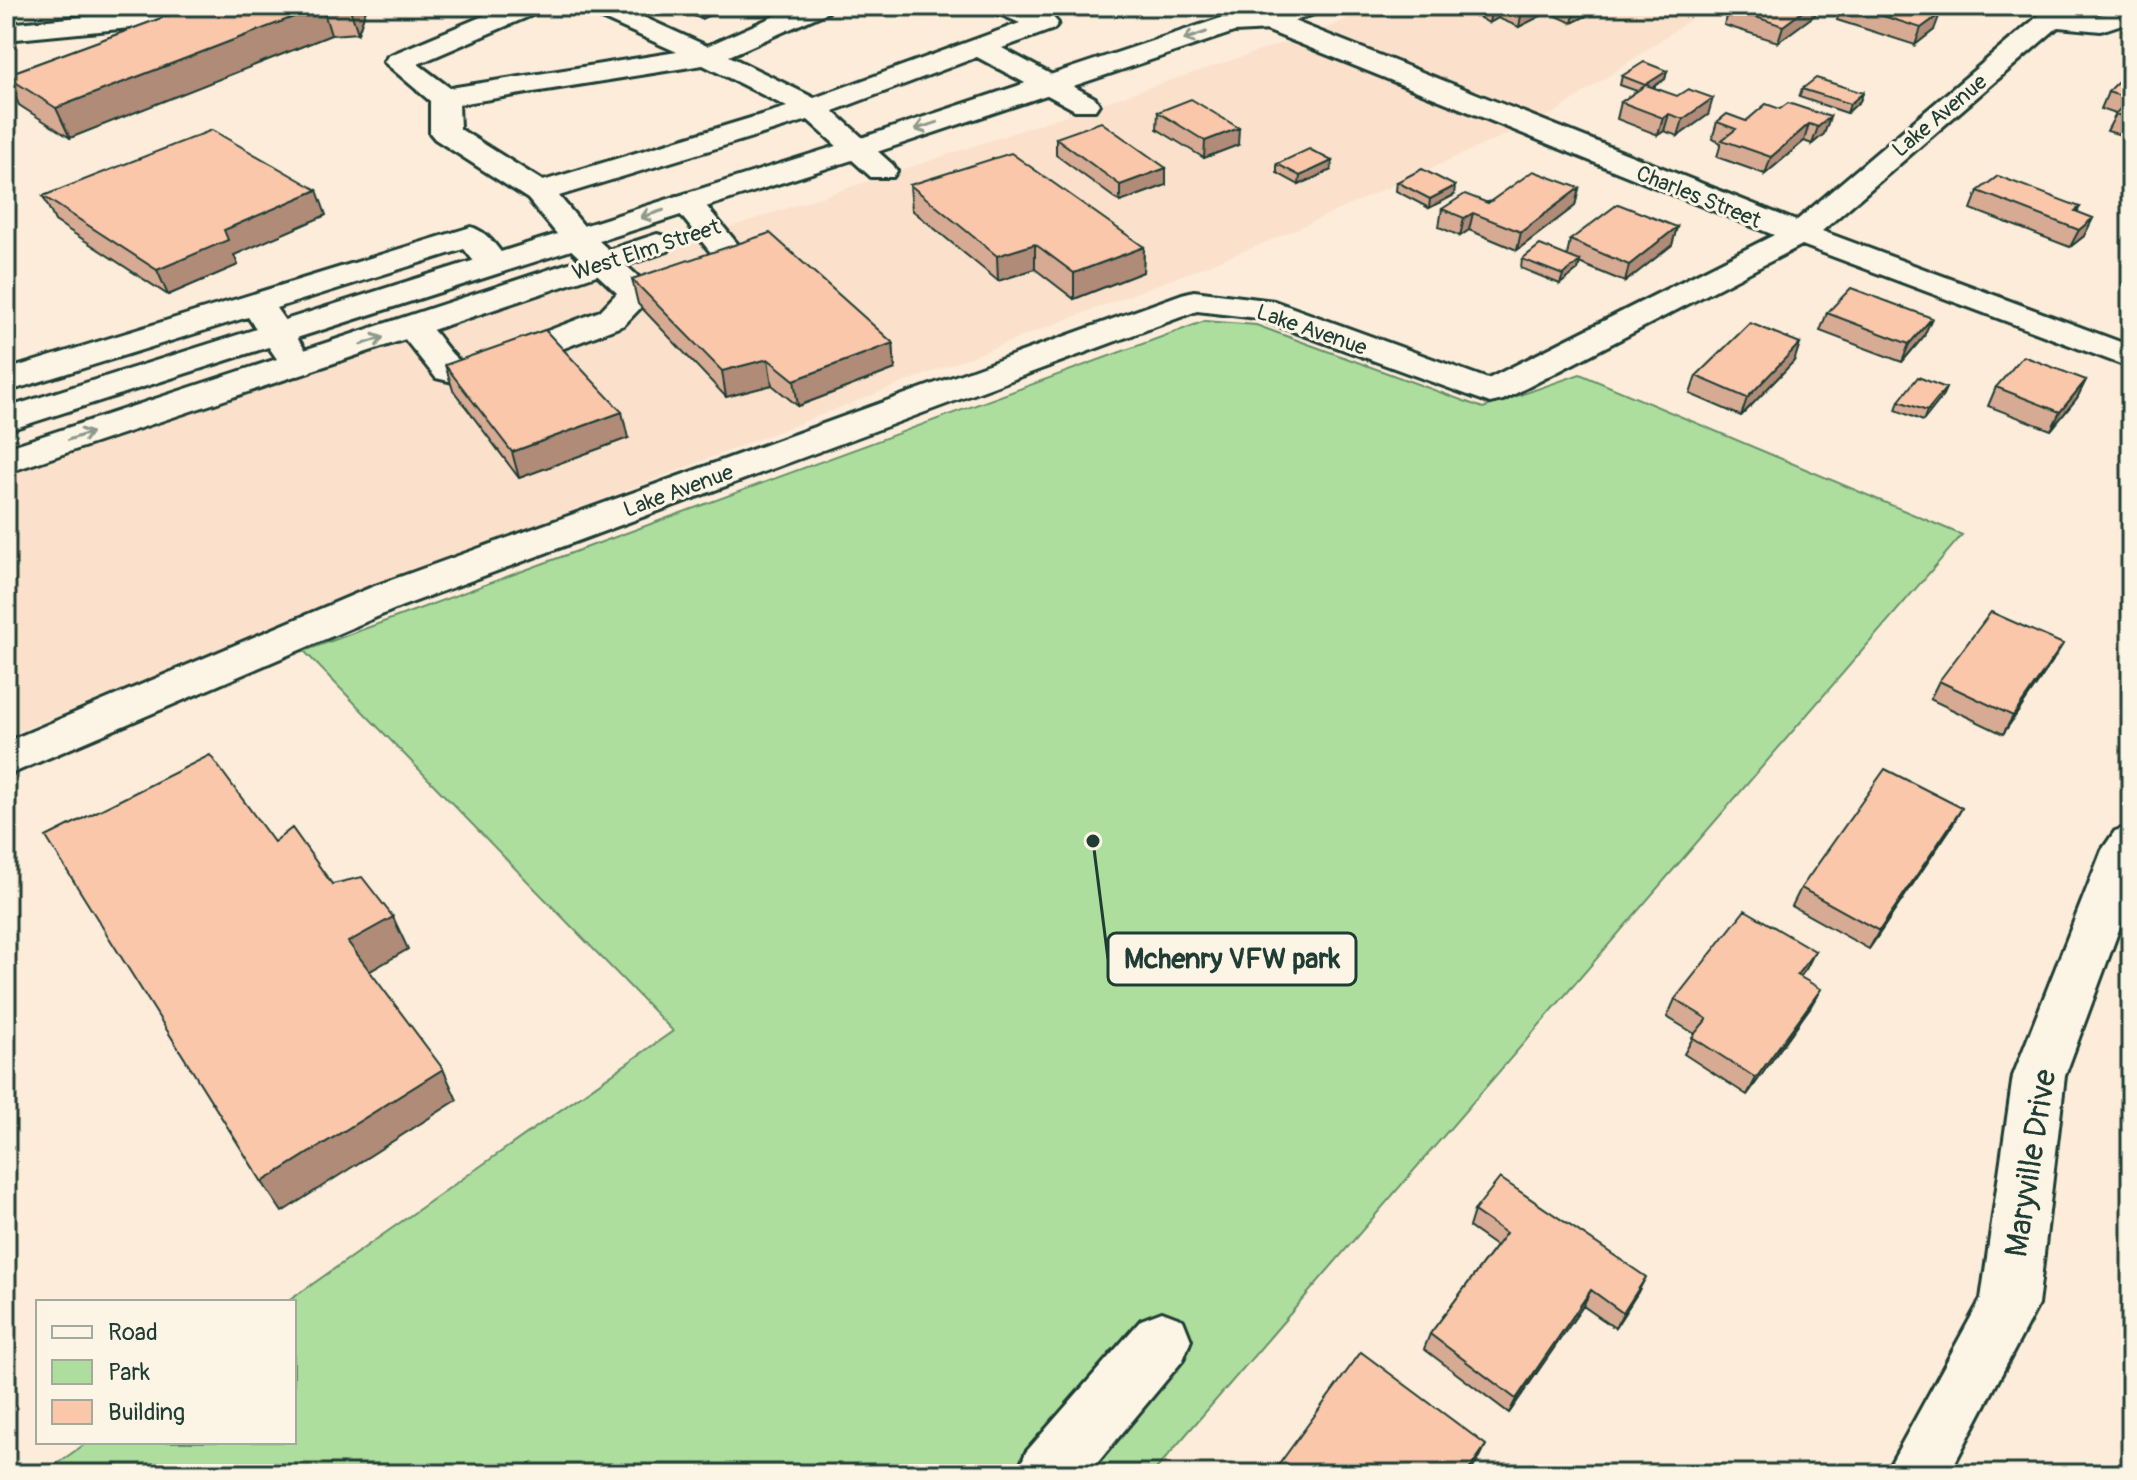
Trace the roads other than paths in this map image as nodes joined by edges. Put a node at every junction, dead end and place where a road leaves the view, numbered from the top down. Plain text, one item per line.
1 (530, 6) edge
2 (597, 6) edge
3 (819, 6) edge
4 (1004, 6) edge
5 (1310, 6) edge
6 (2061, 10) edge
7 (158, 12) edge
8 (2131, 12) edge
9 (1271, 22) junction
10 (6, 32) edge
11 (979, 47) junction
12 (707, 56) junction
13 (1052, 84) junction
14 (444, 98) junction
15 (1085, 104) junction
16 (813, 109) junction
17 (857, 149) junction
18 (882, 171) junction
19 (539, 192) junction
20 (698, 215) junction
21 (1798, 235) junction
22 (577, 238) junction
23 (604, 262) junction
24 (493, 264) junction
25 (372, 267) junction
26 (636, 293) junction
27 (396, 296) junction
28 (256, 303) junction
29 (413, 328) junction
30 (278, 336) junction
31 (148, 337) junction
32 (2131, 358) edge
33 (298, 365) junction
34 (162, 372) junction
35 (6, 381) edge
36 (6, 420) edge
37 (6, 461) edge
38 (6, 760) edge
39 (2131, 844) edge
40 (1162, 1340) dead end
41 (1048, 1474) edge
42 (1916, 1474) edge

1 - 14 street
2 - 12 street
3 - 12 street
4 - 11 street
5 - 9 street, West Elm Street
6 - 8 street
6 - 21 street, Lake Avenue
7 - 10 street
9 -> 13 street, West Elm Street
9 - 15 street, West Elm Street
9 - 21 street, Charles Street
11 - 13 street
11 - 16 street
12 - 14 street
12 - 16 street
13 - 15 street
13 -> 17 street, West Elm Street
14 - 19 street
15 - 18 street, West Elm Street
16 - 17 street
16 - 19 street
17 - 18 street
17 - 20 street, West Elm Street
18 - 20 street, West Elm Street
19 - 22 street
20 -> 22 street, West Elm Street
20 - 23 street, West Elm Street
20 - 26 street
21 - 32 street, Charles Street
21 - 38 street, Lake Avenue
22 - 23 street
22 - 24 street, West Elm Street
23 - 26 street
23 - 29 street, West Elm Street
24 - 25 street
24 - 27 street, West Elm Street
25 - 27 street
25 - 28 street
26 - 29 street
27 - 30 street, West Elm Street
28 - 30 street
28 - 31 street
33 -> 29 street, West Elm Street
30 - 33 street
30 - 34 street, West Elm Street
31 - 34 street
31 - 35 street
37 -> 33 street, West Elm Street
34 - 36 street, West Elm Street
39 - 42 street, Maryville Drive
40 - 41 street

